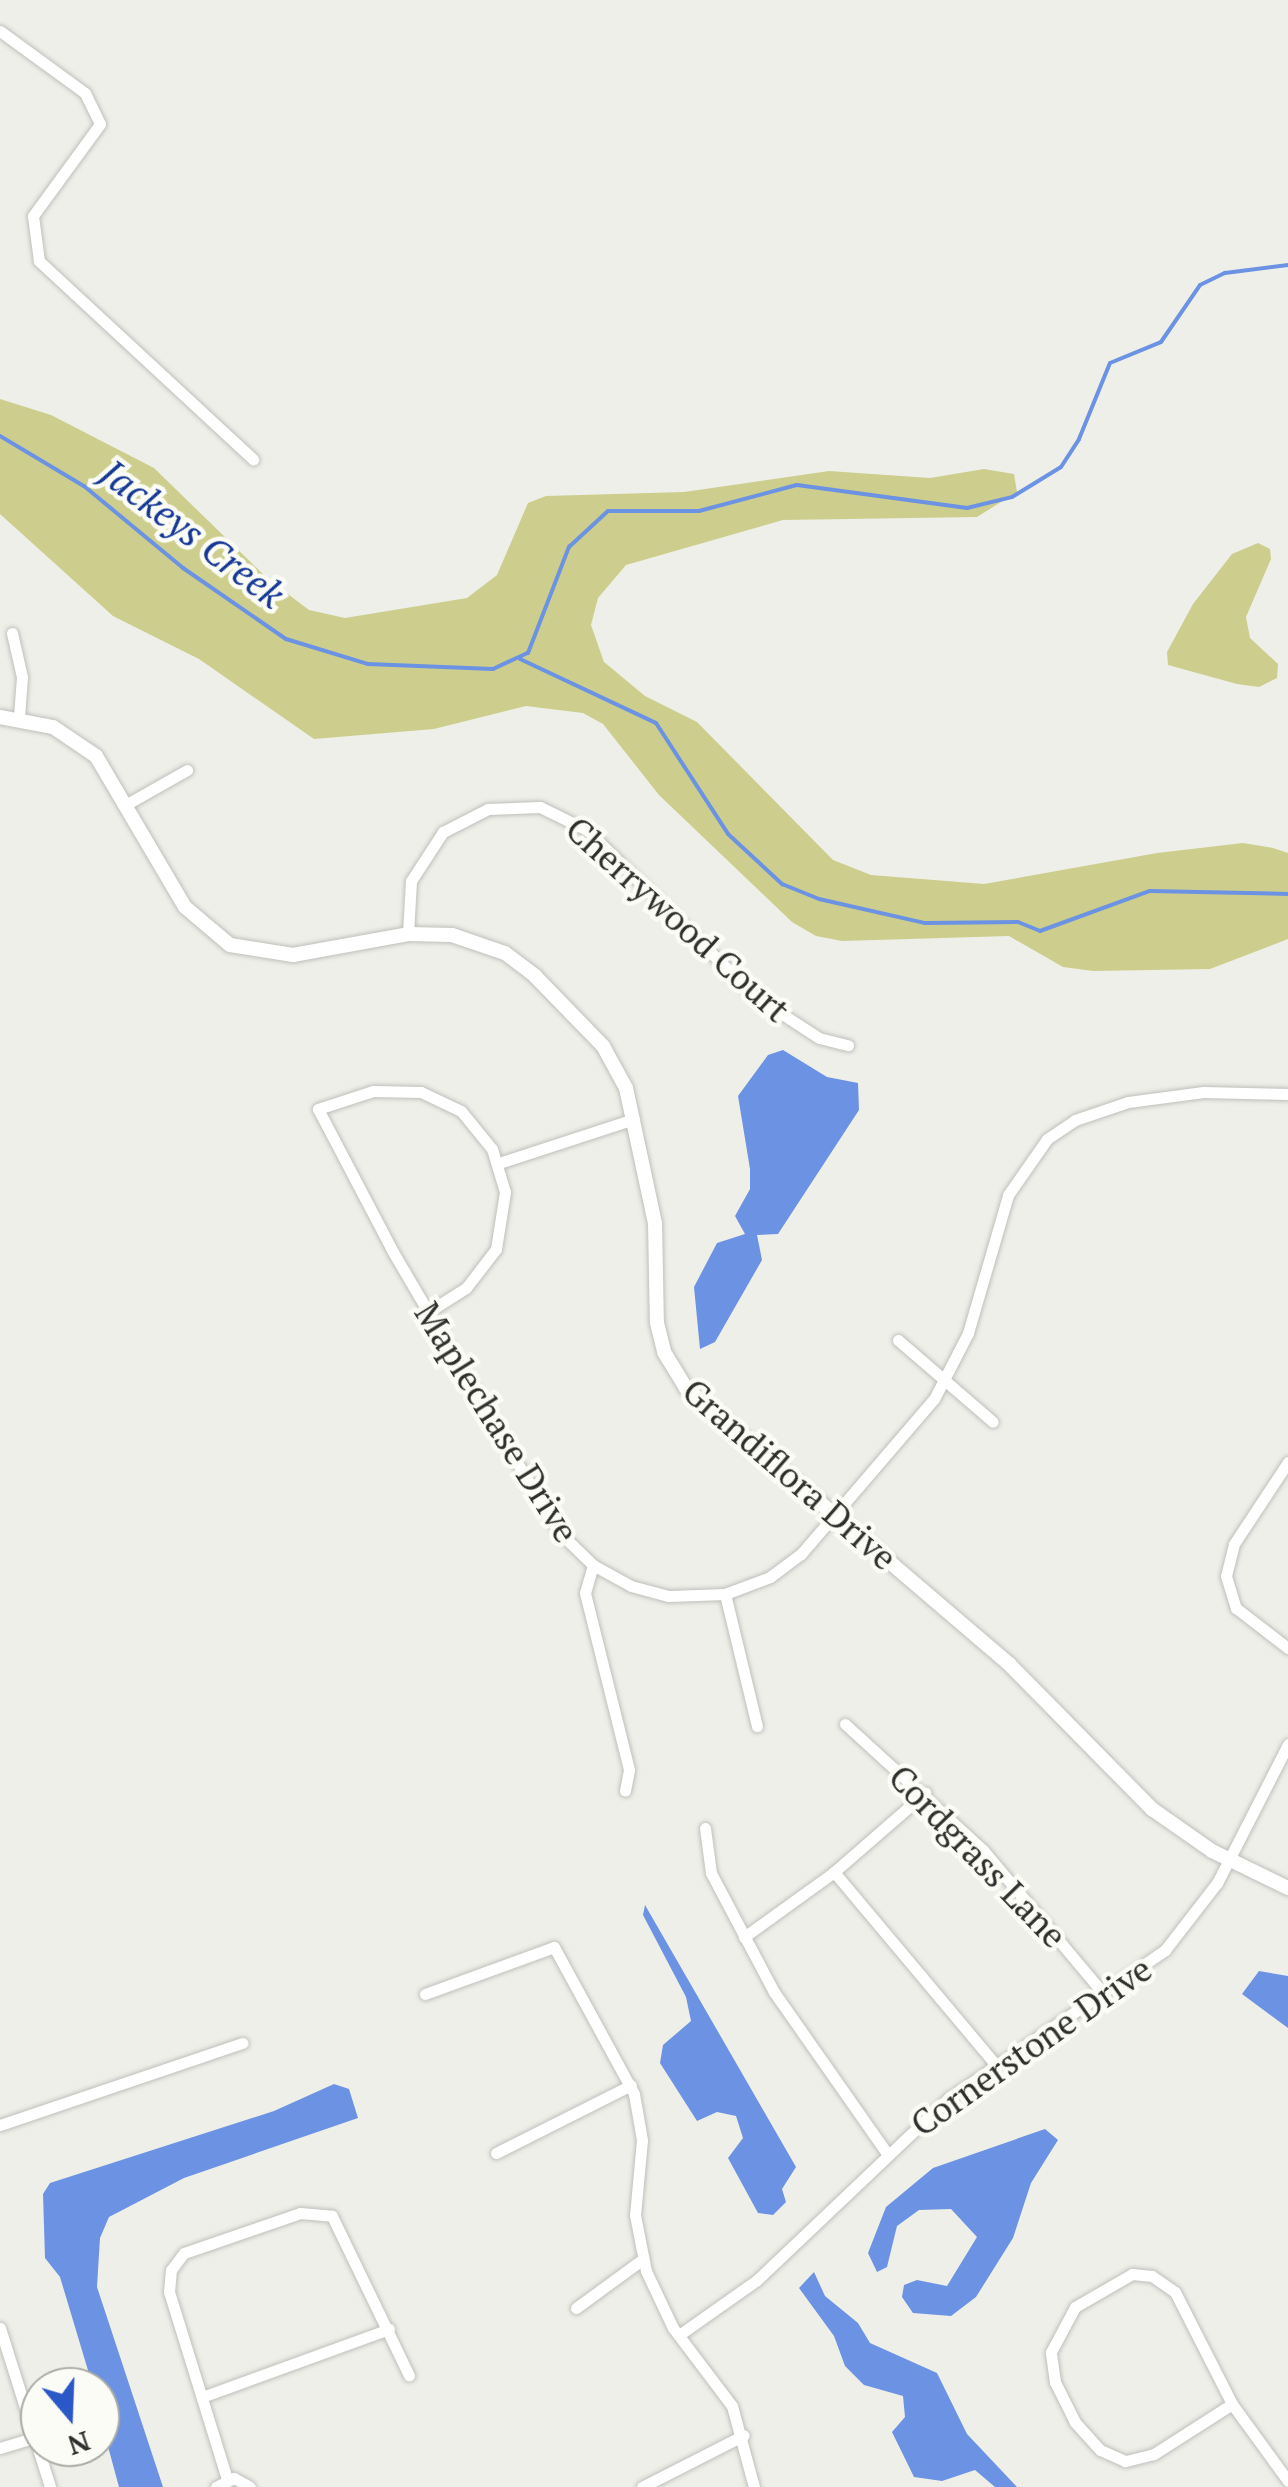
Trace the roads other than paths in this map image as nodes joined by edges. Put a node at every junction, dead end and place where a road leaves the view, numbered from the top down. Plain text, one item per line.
1 (0, 30) edge
2 (253, 458) dead end
3 (12, 634) dead end
4 (0, 717) edge
5 (19, 717) junction
6 (187, 770) dead end
7 (126, 804) junction
8 (408, 934) junction
9 (848, 1045) dead end
10 (1288, 1094) edge
11 (634, 1119) junction
12 (498, 1163) junction
13 (428, 1312) junction
14 (898, 1340) dead end
15 (945, 1382) junction
16 (993, 1422) dead end
17 (1288, 1462) edge
18 (836, 1517) junction
19 (592, 1565) junction
20 (725, 1594) junction
21 (1288, 1648) edge
22 (844, 1724) dead end
23 (757, 1726) dead end
24 (1288, 1744) edge
25 (625, 1790) dead end
26 (925, 1793) junction
27 (705, 1828) dead end
28 (1229, 1860) junction
29 (834, 1872) junction
30 (1288, 1888) edge
31 (744, 1936) junction
32 (425, 1994) dead end
33 (1104, 1994) junction
34 (242, 2043) dead end
35 (994, 2063) junction
36 (631, 2084) junction
37 (0, 2125) edge
38 (886, 2152) junction
39 (496, 2153) dead end
40 (643, 2260) junction
41 (576, 2308) dead end
42 (0, 2328) edge
43 (389, 2329) junction
44 (679, 2335) junction
45 (409, 2374) dead end
46 (20, 2390) edge
47 (202, 2397) junction
48 (1232, 2404) junction
49 (744, 2435) junction
50 (1288, 2481) edge
51 (222, 2483) edge
52 (250, 2487) edge
53 (642, 2487) edge
54 (754, 2487) edge

1 - 2 street
3 - 5 street
4 - 5 street, Grandiflora Drive
5 - 7 street, Grandiflora Drive
6 - 7 street
7 - 8 street, Grandiflora Drive
8 - 9 street, Cherrywood Court
8 - 11 street, Grandiflora Drive
10 - 15 street, Maplechase Drive
11 - 12 street
11 - 18 street, Grandiflora Drive
12 - 13 street
12 - 13 street, Maplechase Drive
13 - 19 street, Maplechase Drive
14 - 15 street
15 - 16 street
15 - 18 street, Maplechase Drive
17 - 21 street
18 - 20 street, Maplechase Drive
18 - 28 street, Grandiflora Drive
19 - 20 street, Maplechase Drive
19 - 25 street
20 - 23 street
22 - 26 street, Cordgrass Lane
24 - 28 street, Cornerstone Drive
26 - 29 street
26 - 33 street, Cordgrass Lane
27 - 31 street
28 - 30 street, Grandiflora Drive
28 - 33 street, Cornerstone Drive
29 - 31 street
29 - 35 street
31 - 38 street
32 - 36 street
33 - 35 street, Cornerstone Drive
34 - 37 street
35 - 38 street, Cornerstone Drive
36 - 39 street
36 - 40 street
38 - 44 street, Cornerstone Drive
40 - 41 street
40 - 44 street
42 - 46 street
43 - 45 street
43 - 47 street
43 - 47 street
44 - 49 street
47 - 51 street
48 - 48 street
48 - 50 street
49 - 53 street
49 - 54 street
51 - 52 street

